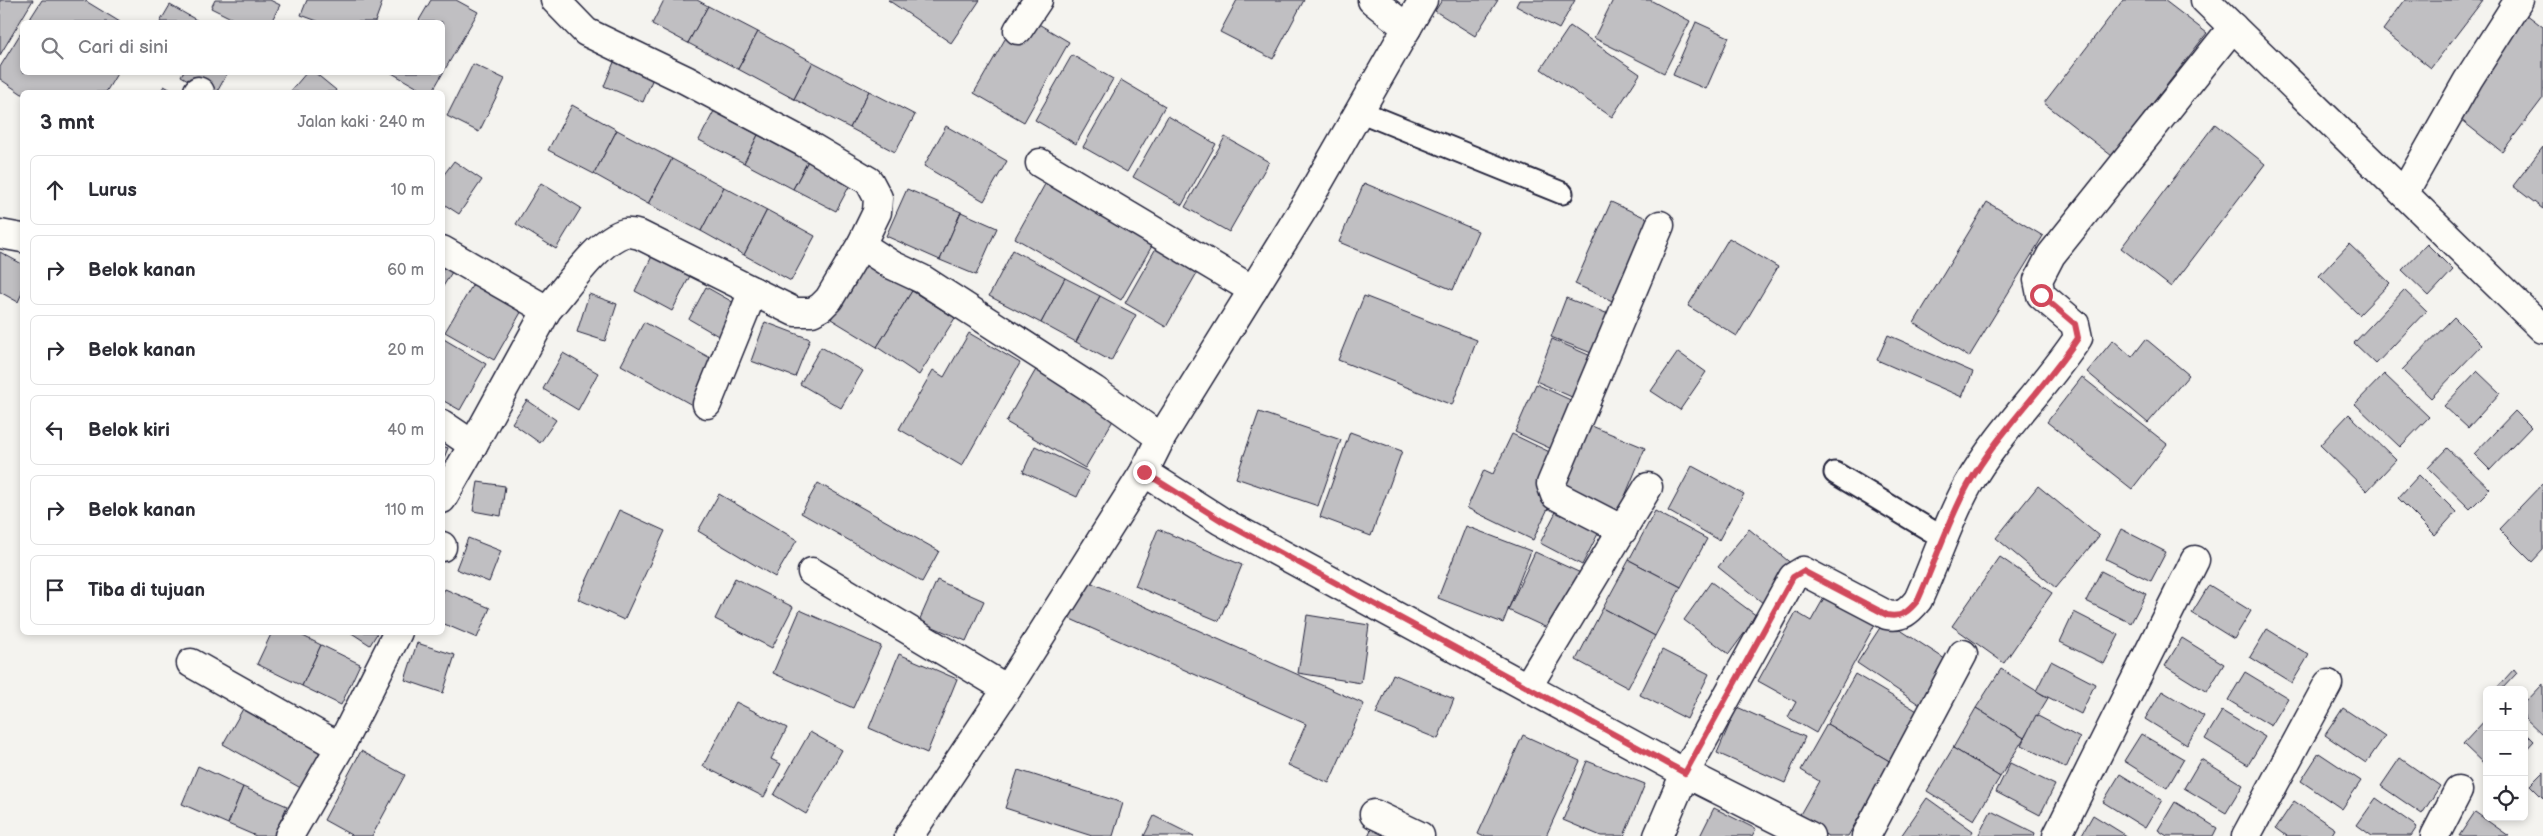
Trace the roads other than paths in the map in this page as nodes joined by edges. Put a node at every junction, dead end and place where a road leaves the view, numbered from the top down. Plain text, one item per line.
1 (555, 0) edge
2 (1038, 0) edge
3 (1372, 0) edge
4 (1423, 0) edge
5 (2205, 0) edge
6 (2520, 0) edge
7 (2233, 27) junction
8 (1407, 28) junction
9 (1018, 30) dead end
10 (1359, 111) junction
11 (1040, 163) dead end
12 (1562, 193) dead end
13 (2404, 193) junction
14 (1660, 225) dead end
15 (0, 234) edge
16 (20, 238) edge
17 (862, 245) junction
18 (445, 252) edge
19 (1253, 290) junction
20 (753, 291) junction
21 (547, 310) junction
22 (2543, 329) edge
23 (707, 404) dead end
24 (445, 426) edge
25 (1162, 438) junction
26 (473, 445) junction
27 (1144, 472) junction
28 (1835, 473) dead end
29 (1648, 486) dead end
30 (445, 495) edge
31 (1623, 530) junction
32 (1945, 539) junction
33 (2195, 560) dead end
34 (812, 572) dead end
35 (396, 635) edge
36 (1963, 654) dead end
37 (191, 663) dead end
38 (2328, 684) dead end
39 (1528, 686) junction
40 (1007, 689) junction
41 (340, 747) junction
42 (1685, 773) junction
43 (2458, 791) dead end
44 (1374, 814) dead end
45 (289, 836) edge
46 (909, 836) edge
47 (1420, 836) edge
48 (1658, 836) edge
49 (1810, 836) edge
50 (1866, 836) edge
51 (2057, 836) edge
52 (2246, 836) edge
53 (2435, 836) edge

1 - 17 street
2 - 9 street
3 - 8 street
4 - 8 street
5 - 7 street
6 - 13 street
7 - 13 street
7 - 32 street
8 - 10 street
10 - 12 lane
10 - 19 street
11 - 19 street
13 - 22 street
14 - 31 street
15 - 16 street
17 - 20 street
17 - 25 street
18 - 21 street
19 - 25 street
20 - 21 street
20 - 23 street
21 - 26 street
24 - 26 street
25 - 27 street
26 - 30 street
27 - 39 street
27 - 40 street
28 - 32 lane
29 - 31 street
31 - 39 street
32 - 42 street
33 - 51 street
34 - 40 street
35 - 41 street
36 - 50 street
37 - 41 street
38 - 52 street
39 - 42 street
40 - 46 street
41 - 45 street
42 - 48 street
42 - 49 street
43 - 53 street
44 - 47 street

